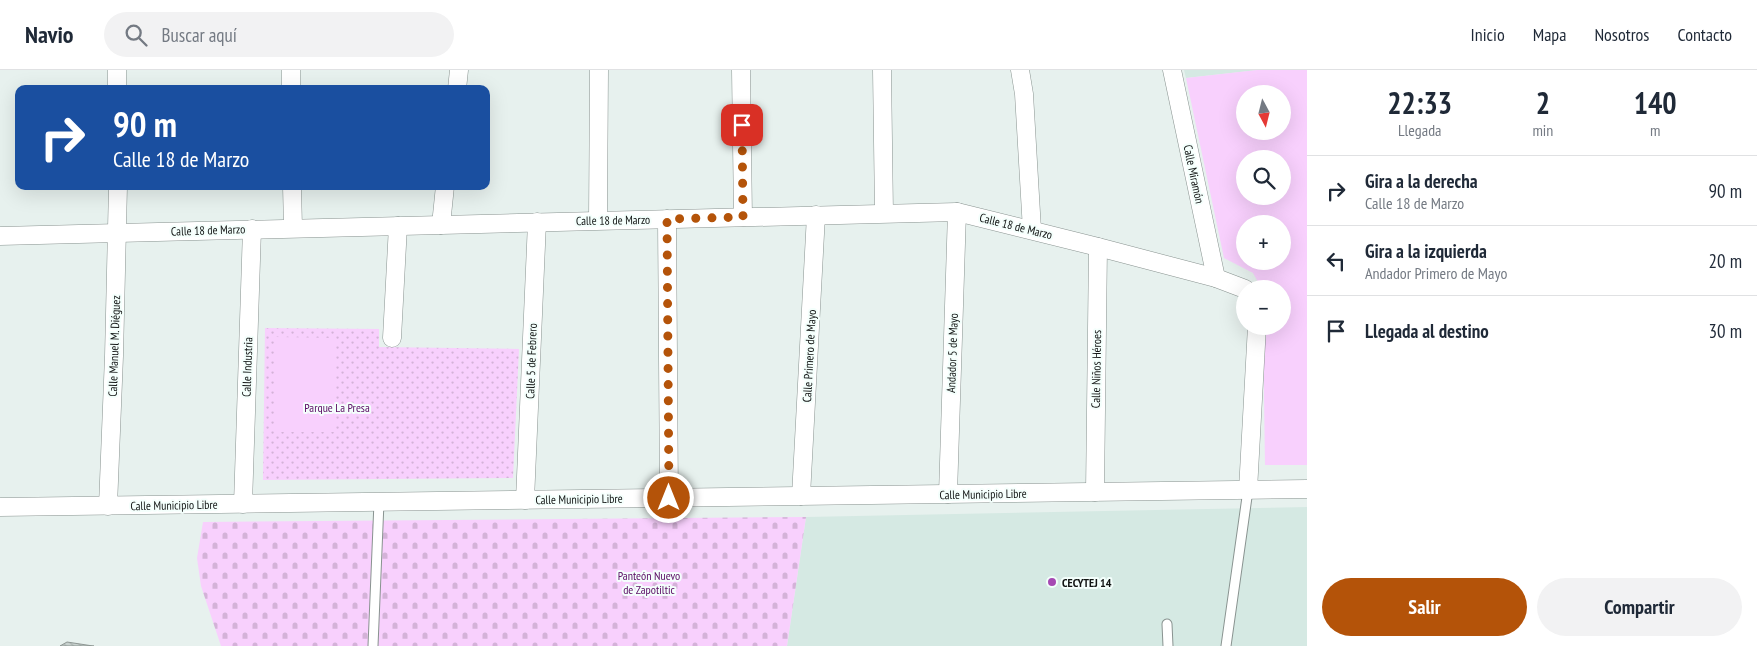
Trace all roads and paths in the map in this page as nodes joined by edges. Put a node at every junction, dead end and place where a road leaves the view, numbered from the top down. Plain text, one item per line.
1 (117, 70) edge
2 (291, 70) edge
3 (459, 70) edge
4 (599, 70) edge
5 (741, 70) edge
6 (882, 70) edge
7 (1020, 70) edge
8 (1172, 70) edge
9 (117, 85) edge
10 (291, 85) edge
11 (457, 85) edge
12 (118, 190) edge
13 (292, 190) edge
14 (445, 190) edge
15 (956, 212) junction
16 (884, 213) junction
17 (816, 215) junction
18 (743, 217) junction
19 (667, 219) junction
20 (598, 220) junction
21 (536, 222) junction
22 (441, 225) junction
23 (398, 226) junction
24 (293, 228) junction
25 (252, 229) junction
26 (1032, 230) junction
27 (118, 233) junction
28 (0, 236) edge
29 (1098, 247) junction
30 (1216, 278) junction
31 (1236, 286) edge
32 (1257, 335) edge
33 (392, 338) dead end
34 (1307, 489) edge
35 (1248, 490) junction
36 (1095, 492) junction
37 (948, 494) junction
38 (801, 496) junction
39 (669, 498) junction
40 (524, 500) junction
41 (378, 502) junction
42 (243, 504) junction
43 (108, 506) junction
44 (0, 507) edge
45 (1167, 624) dead end
46 (373, 646) edge
47 (1168, 646) edge
48 (1226, 646) edge

1 - 9 street
2 - 10 street
3 - 11 street
4 - 20 street
5 - 18 street
6 - 16 street
7 - 26 street
8 - 30 street, Calle Miramón
12 - 27 street, Calle Manuel M. Diéguez
13 - 24 street
14 - 22 street
15 - 16 street, Calle 18 de Marzo
15 - 26 street, Calle 18 de Marzo
15 - 37 street, Andador 5 de Mayo
16 - 17 street, Calle 18 de Marzo
17 - 18 street, Calle 18 de Marzo
17 - 38 street, Calle Primero de Mayo
18 - 19 street, Calle 18 de Marzo
19 - 20 street, Calle 18 de Marzo
19 - 39 street
20 - 21 street, Calle 18 de Marzo
21 - 22 street, Calle 18 de Marzo
21 - 40 street, Calle 5 de Febrero
22 - 23 street, Calle 18 de Marzo
23 - 24 street, Calle 18 de Marzo
23 - 33 street
24 - 25 street, Calle 18 de Marzo
25 - 27 street, Calle 18 de Marzo
25 - 42 street, Calle Industria
26 - 29 street, Calle 18 de Marzo
27 - 28 street, Calle 18 de Marzo
27 - 43 street, Calle Manuel M. Diéguez
29 - 30 street, Calle 18 de Marzo
29 - 36 street, Calle Niños Héroes
30 - 31 street, Calle 18 de Marzo
32 - 35 street
34 - 35 street, Calle Municipio Libre
35 - 36 street, Calle Municipio Libre
35 - 48 lane
36 - 37 street, Calle Municipio Libre
37 - 38 street, Calle Municipio Libre
38 - 39 street, Calle Municipio Libre
39 - 40 street, Calle Municipio Libre
40 - 41 street, Calle Municipio Libre
41 - 42 street, Calle Municipio Libre
41 - 46 lane
42 - 43 street, Calle Municipio Libre
43 - 44 street, Calle Municipio Libre
45 - 47 lane

